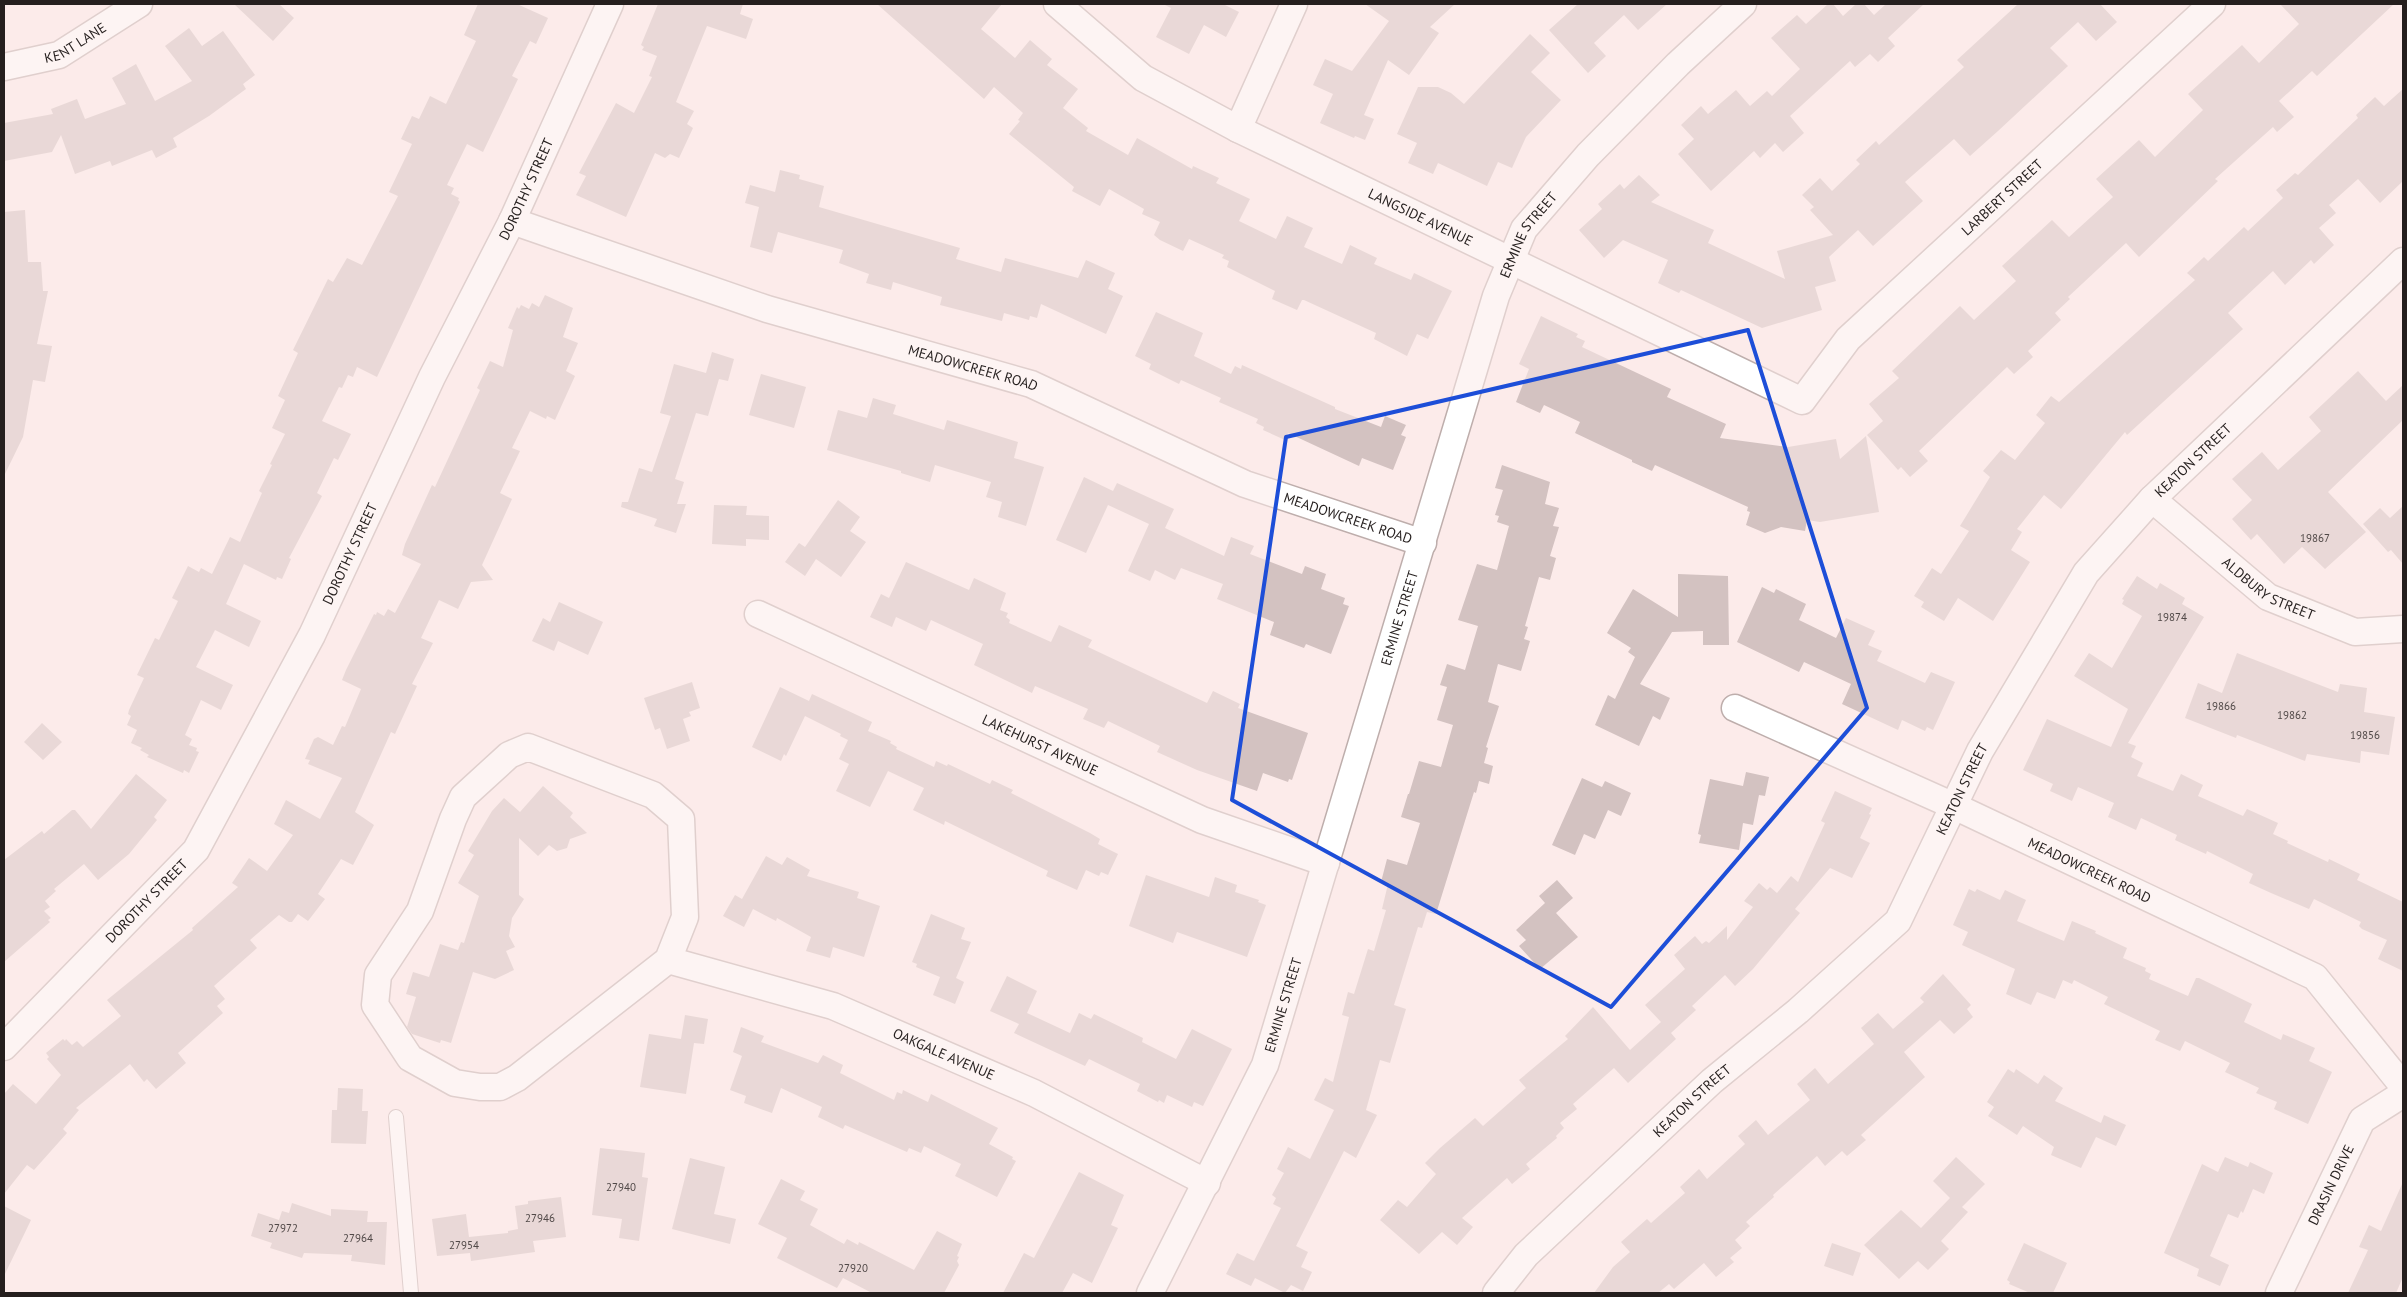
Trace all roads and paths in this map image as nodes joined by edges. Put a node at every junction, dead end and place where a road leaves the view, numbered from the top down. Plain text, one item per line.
1 (139, 4) edge
2 (610, 4) edge
3 (1057, 4) edge
4 (1294, 4) edge
5 (1743, 4) edge
6 (2212, 4) edge
7 (4, 67) edge
8 (1238, 129) junction
9 (512, 222) junction
10 (1510, 259) junction
11 (2403, 261) edge
12 (1802, 401) joint
13 (2152, 499) junction
14 (1423, 543) junction
15 (758, 614) dead end
16 (2403, 629) edge
17 (1735, 708) dead end
18 (1954, 806) junction
19 (1326, 863) junction
20 (668, 960) junction
21 (4, 1046) edge
22 (2403, 1086) edge
23 (2403, 1094) edge
24 (396, 1117) dead end
25 (1207, 1183) junction
26 (411, 1293) edge
27 (1150, 1293) edge
28 (1496, 1293) edge
29 (2279, 1293) edge

1 - 7 street, KENT LANE
2 - 9 street, DOROTHY STREET
3 - 8 street, LANGSIDE AVENUE
4 - 8 street
5 - 10 street, ERMINE STREET
6 - 12 street, LARBERT STREET
8 - 10 street, LANGSIDE AVENUE
9 - 14 street, MEADOWCREEK ROAD
9 - 21 street, DOROTHY STREET
10 - 12 street, LANGSIDE AVENUE
10 - 14 street, ERMINE STREET
11 - 13 street, KEATON STREET
13 - 16 street, ALDBURY STREET
13 - 18 street, KEATON STREET
14 - 19 street, ERMINE STREET
15 - 19 street, LAKEHURST AVENUE
17 - 18 street, MEADOWCREEK ROAD
18 - 22 street, MEADOWCREEK ROAD
18 - 28 street, KEATON STREET
19 - 25 street, ERMINE STREET
20 - 20 street
20 - 25 street, OAKGALE AVENUE
23 - 29 street, DRASIN DRIVE
24 - 26 lane
25 - 27 street, ERMINE STREET

